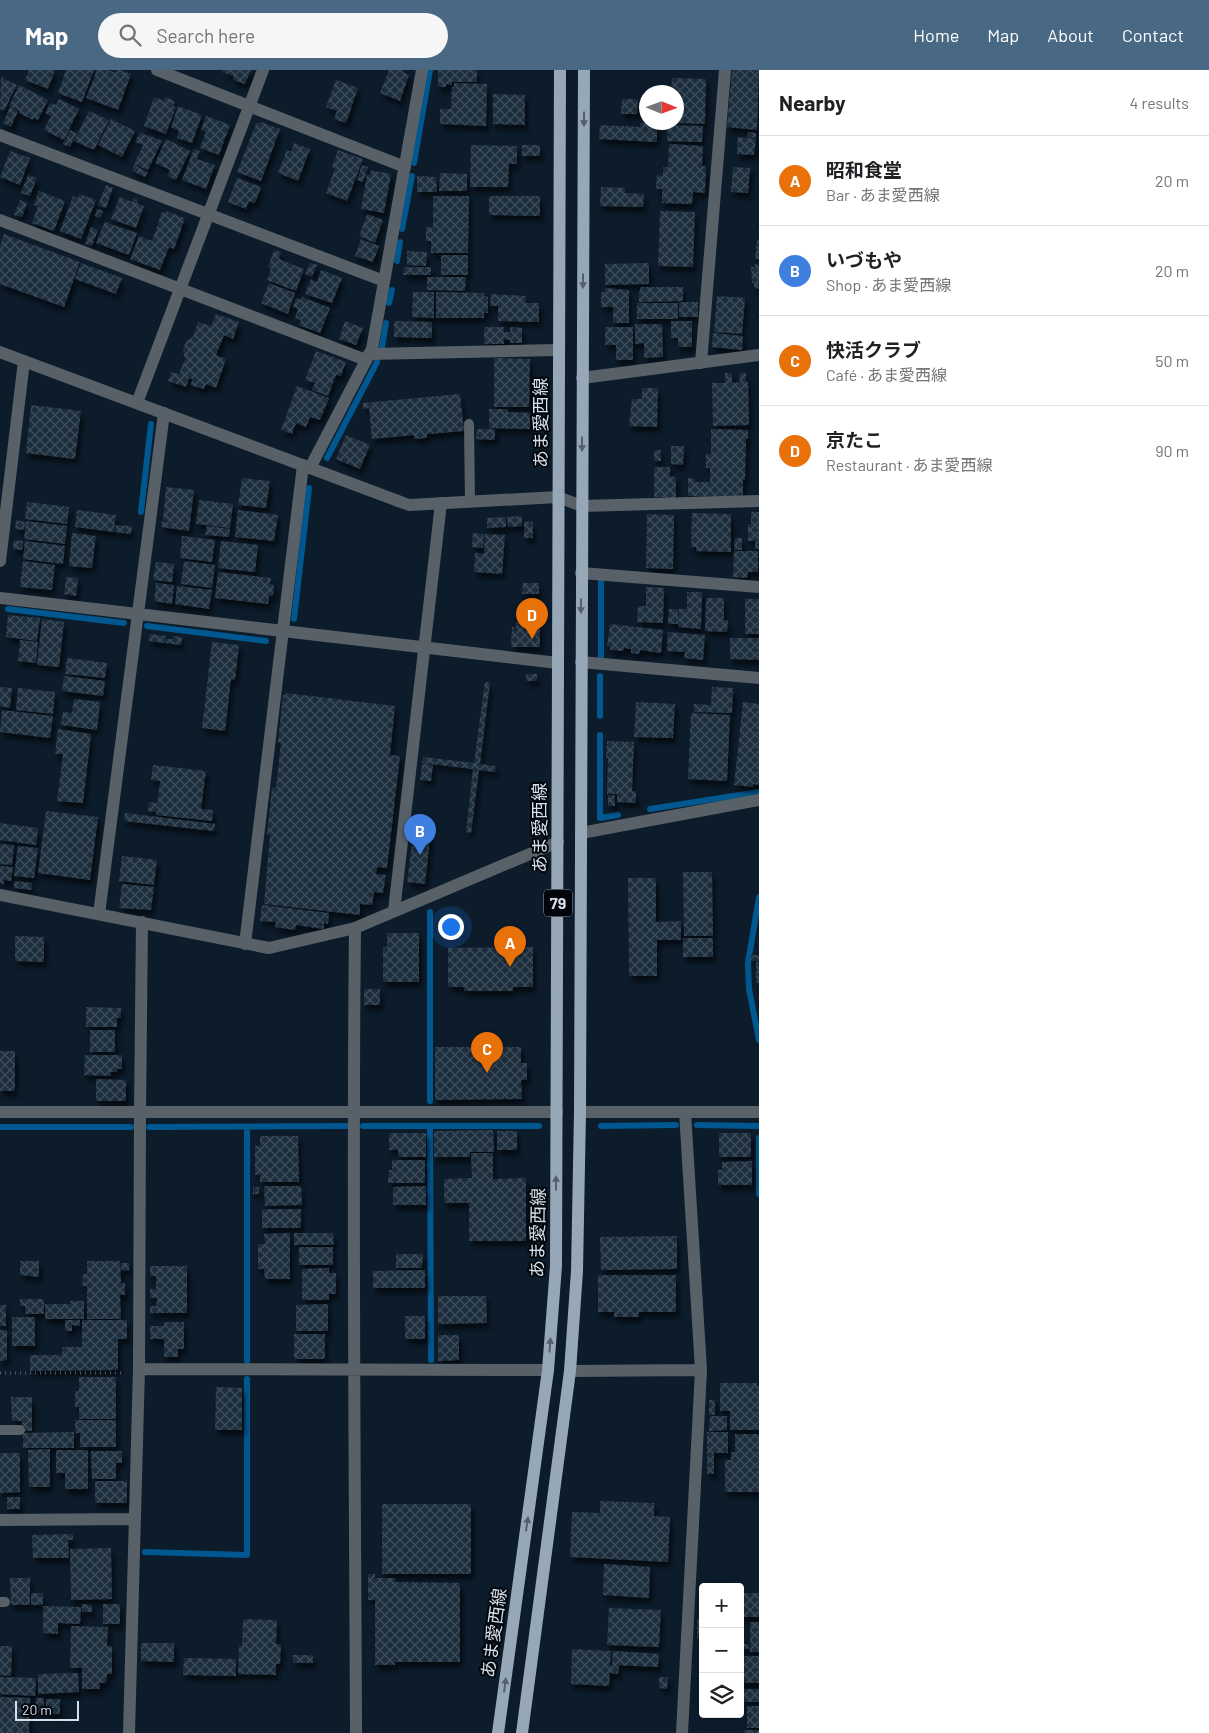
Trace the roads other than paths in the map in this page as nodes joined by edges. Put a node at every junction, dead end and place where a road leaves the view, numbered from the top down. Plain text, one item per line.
1 (157, 70) edge
2 (263, 70) edge
3 (422, 70) edge
4 (560, 70) edge
5 (584, 70) edge
6 (725, 70) edge
7 (249, 107) junction
8 (0, 135) edge
9 (405, 167) junction
10 (208, 215) junction
11 (0, 220) edge
12 (384, 281) junction
13 (180, 289) junction
14 (559, 350) junction
15 (0, 352) edge
16 (759, 356) edge
17 (368, 357) junction
18 (24, 361) junction
19 (701, 363) junction
20 (582, 378) junction
21 (137, 403) junction
22 (164, 413) junction
23 (469, 424) dead end
24 (307, 466) junction
25 (558, 497) junction
26 (759, 501) edge
27 (470, 502) junction
28 (441, 503) junction
29 (582, 506) junction
30 (0, 561) edge
31 (582, 573) junction
32 (759, 587) edge
33 (0, 598) edge
34 (138, 614) junction
35 (282, 631) junction
36 (424, 648) junction
37 (581, 662) junction
38 (558, 663) junction
39 (759, 678) edge
40 (759, 800) edge
41 (581, 833) junction
42 (558, 842) junction
43 (0, 895) edge
44 (394, 911) junction
45 (99, 914) junction
46 (142, 922) junction
47 (356, 928) junction
48 (244, 944) junction
49 (0, 1112) edge
50 (353, 1112) junction
51 (557, 1112) junction
52 (580, 1112) junction
53 (685, 1112) junction
54 (759, 1112) edge
55 (140, 1113) junction
56 (354, 1369) junction
57 (548, 1370) junction
58 (701, 1370) junction
59 (139, 1371) junction
60 (570, 1371) junction
61 (0, 1430) edge
62 (20, 1430) dead end
63 (135, 1519) junction
64 (0, 1520) edge
65 (129, 1733) edge
66 (356, 1733) edge
67 (498, 1733) edge
68 (522, 1733) edge
69 (682, 1733) edge

1 - 7 street
2 - 7 street
3 - 9 street
4 - 14 main road, あま愛西線 / 79
5 -> 20 main road, 79
6 - 19 street
7 - 9 street
7 - 10 street
8 - 10 street
9 - 12 street
10 - 12 street
10 - 13 street
11 - 13 street
12 - 17 street
13 - 17 street
13 - 21 street
14 - 17 street
14 - 25 main road, あま愛西線 / 79
15 - 18 street
16 - 19 street
17 - 24 street
18 - 21 street
18 - 30 street
19 - 20 street
20 -> 29 main road, 79
21 - 22 street
22 - 24 street
22 - 34 street
23 - 27 lane
24 - 28 street
24 - 35 street
25 - 27 street
25 - 29 street
25 - 38 main road, あま愛西線 / 79
26 - 29 street
27 - 28 street
28 - 36 street
29 - 31 main road, 79
31 - 32 street
31 -> 37 main road, 79
33 - 34 street
34 - 35 street
34 - 45 street
35 - 36 street
35 - 48 street
36 - 38 street
36 - 44 street
37 - 39 street
37 - 41 main road, 79
38 - 42 main road, あま愛西線 / 79
40 - 41 street
41 - 52 main road, 79
42 - 44 street
42 - 51 main road, あま愛西線 / 79
43 - 45 street
44 - 47 street
45 - 46 street
46 - 48 street
46 - 55 street
47 - 48 street
47 - 50 street
49 - 55 street
50 - 51 street
50 - 55 street
50 - 56 street
57 -> 51 main road, あま愛西線 / 79
52 - 53 street
52 - 60 main road, 79
53 - 54 street
53 - 58 street
55 - 59 street
56 - 57 street
56 - 59 street
56 - 66 street
67 -> 57 main road, あま愛西線 / 79
58 - 60 street
58 - 69 street
59 - 63 street
60 - 68 main road, 79
61 - 62 lane
63 - 64 street
63 - 65 street

